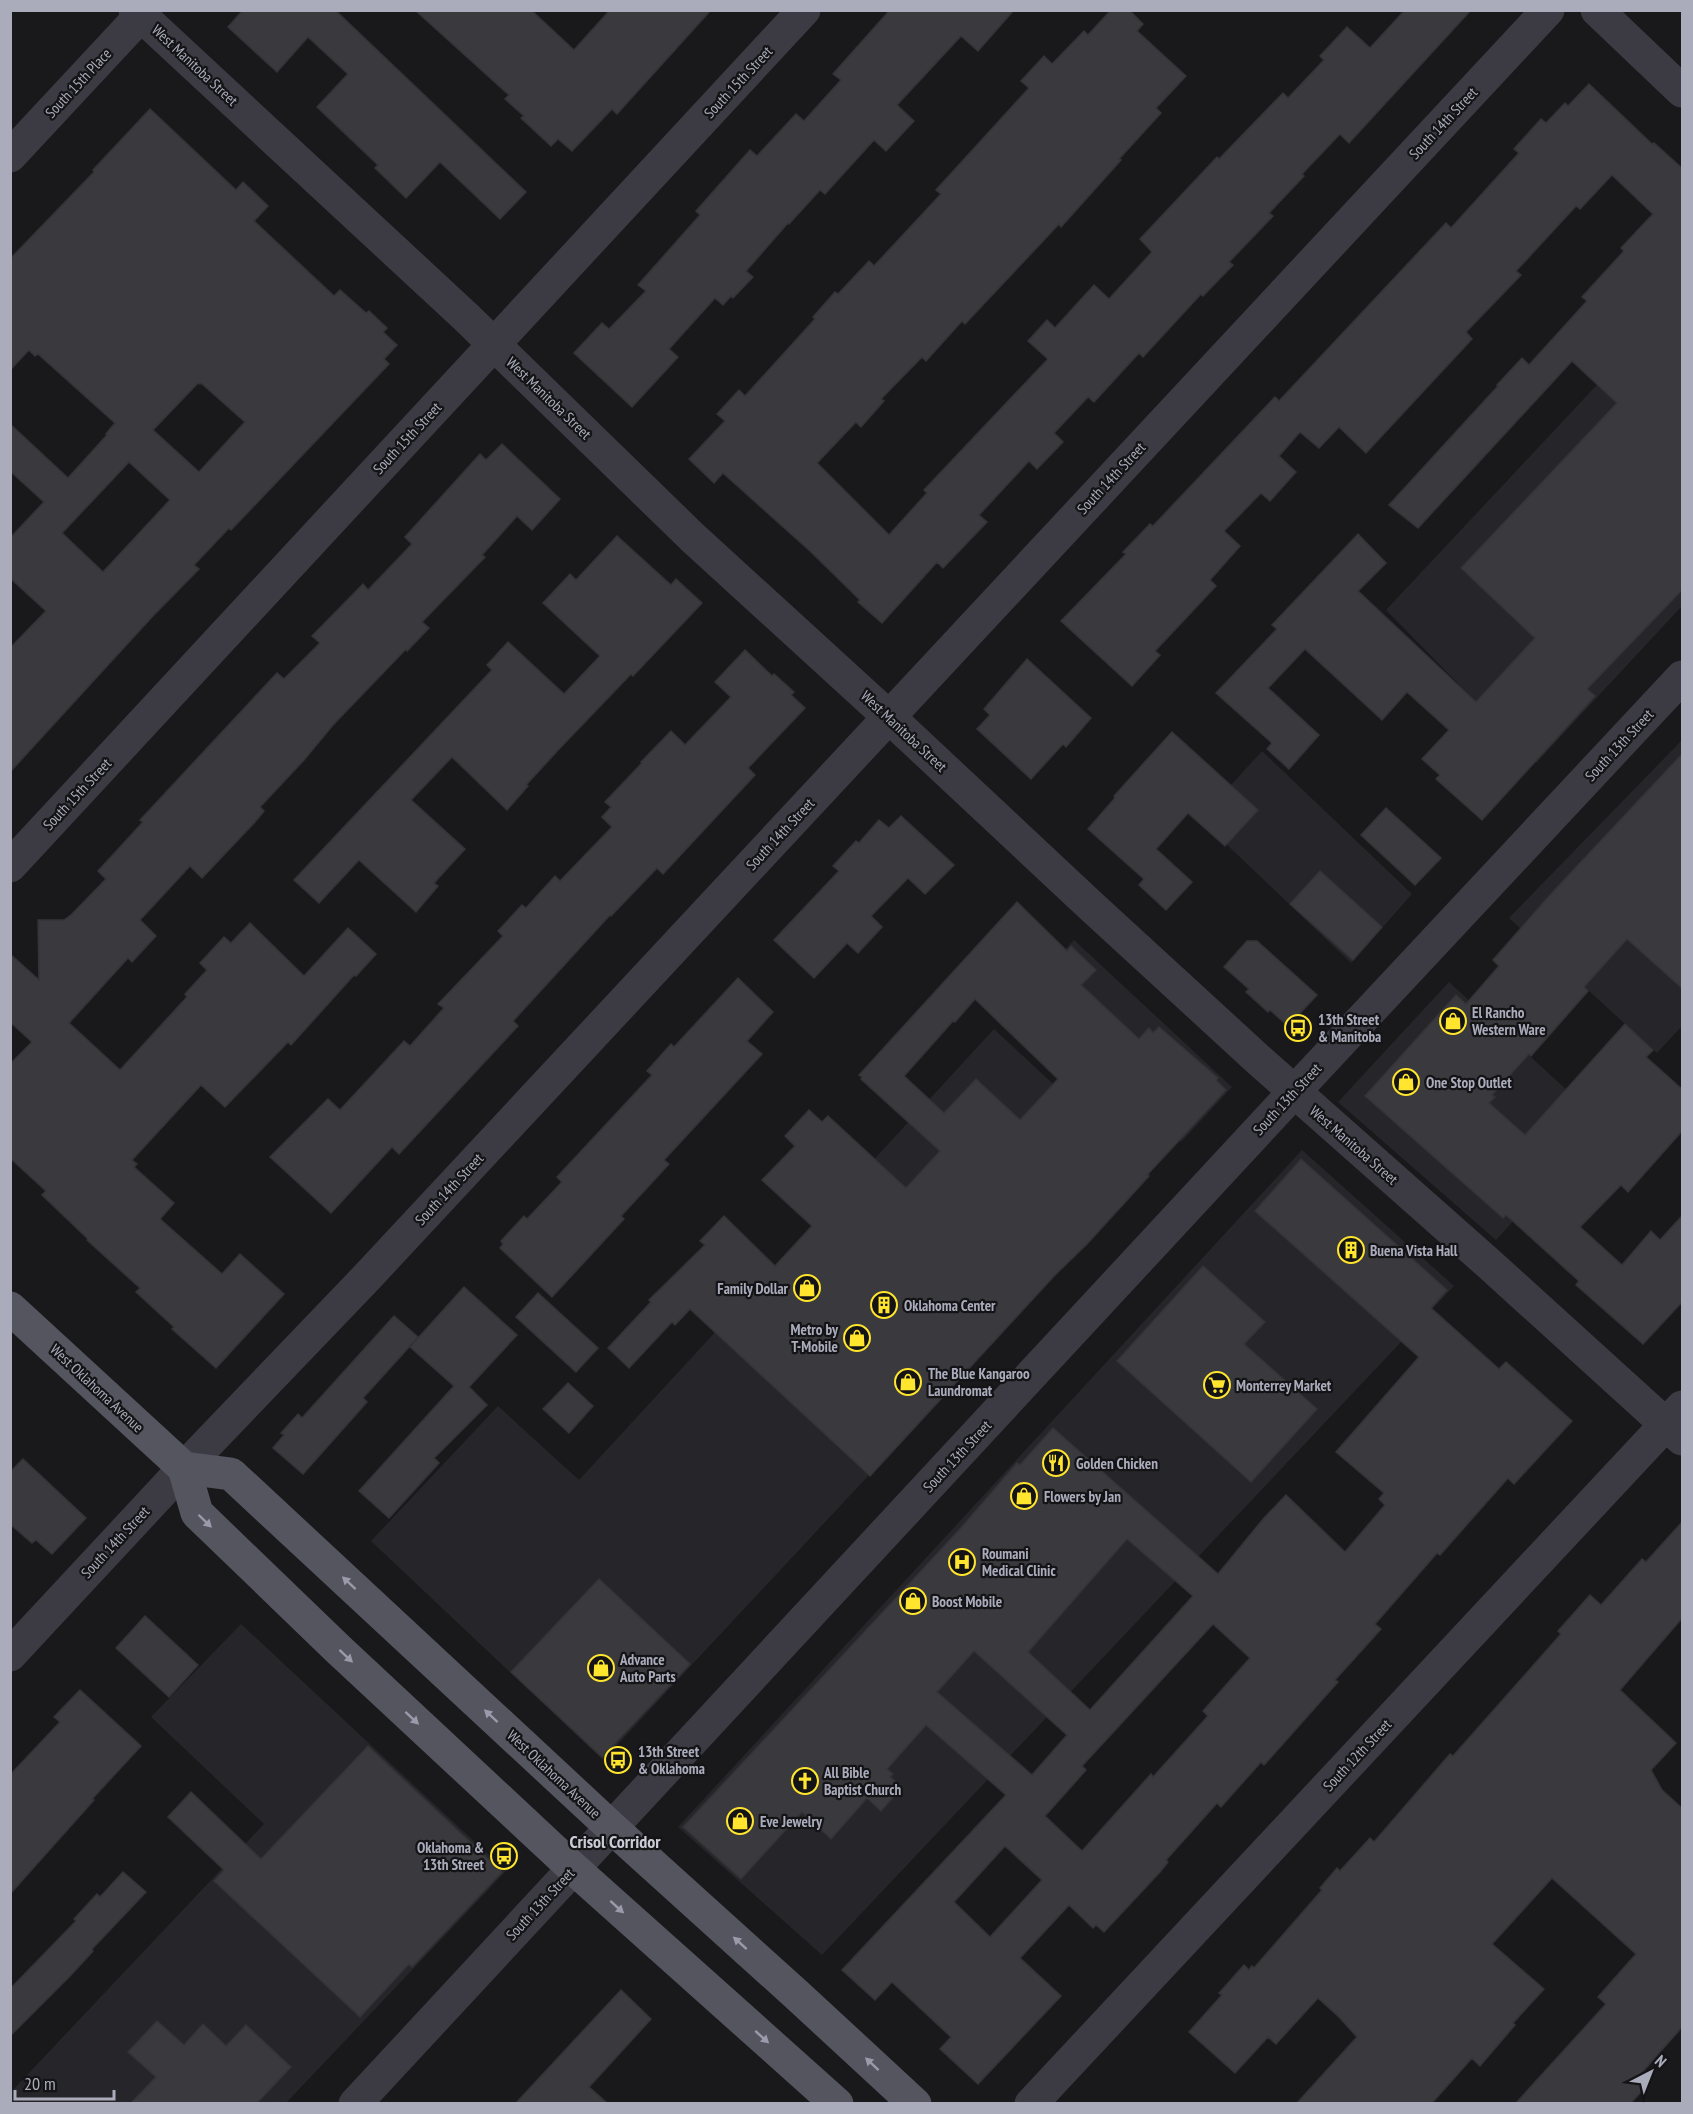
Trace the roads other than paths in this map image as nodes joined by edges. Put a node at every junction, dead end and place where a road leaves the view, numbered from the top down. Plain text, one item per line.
1 (804, 10) edge
2 (1548, 10) edge
3 (1597, 10) edge
4 (141, 12) edge
5 (1683, 91) edge
6 (10, 156) edge
7 (493, 344) junction
8 (1683, 677) edge
9 (889, 717) junction
10 (10, 866) edge
11 (1294, 1092) junction
12 (10, 1308) edge
13 (1677, 1424) edge
14 (184, 1468) junction
15 (10, 1655) edge
16 (611, 1827) junction
17 (573, 1868) junction
18 (355, 2103) edge
19 (837, 2103) edge
20 (915, 2103) edge
21 (1031, 2103) edge

1 - 7 street, South 15th Street
2 - 9 street, South 14th Street
3 - 5 street
4 - 6 street, South 15th Place
4 - 7 street, West Manitoba Street
7 - 9 street, West Manitoba Street
7 - 10 street, South 15th Street
8 - 11 street, South 13th Street
9 - 11 street, West Manitoba Street
9 - 14 street, South 14th Street
11 - 13 street, West Manitoba Street
11 - 16 street, South 13th Street
12 - 14 main road, West Oklahoma Avenue
13 - 21 street, South 12th Street
14 - 15 street, South 14th Street
16 -> 14 main road, West Oklahoma Avenue
14 -> 17 main road
16 - 17 street, South 13th Street
20 -> 16 main road, West Oklahoma Avenue
17 - 18 street, South 13th Street
17 -> 19 main road

